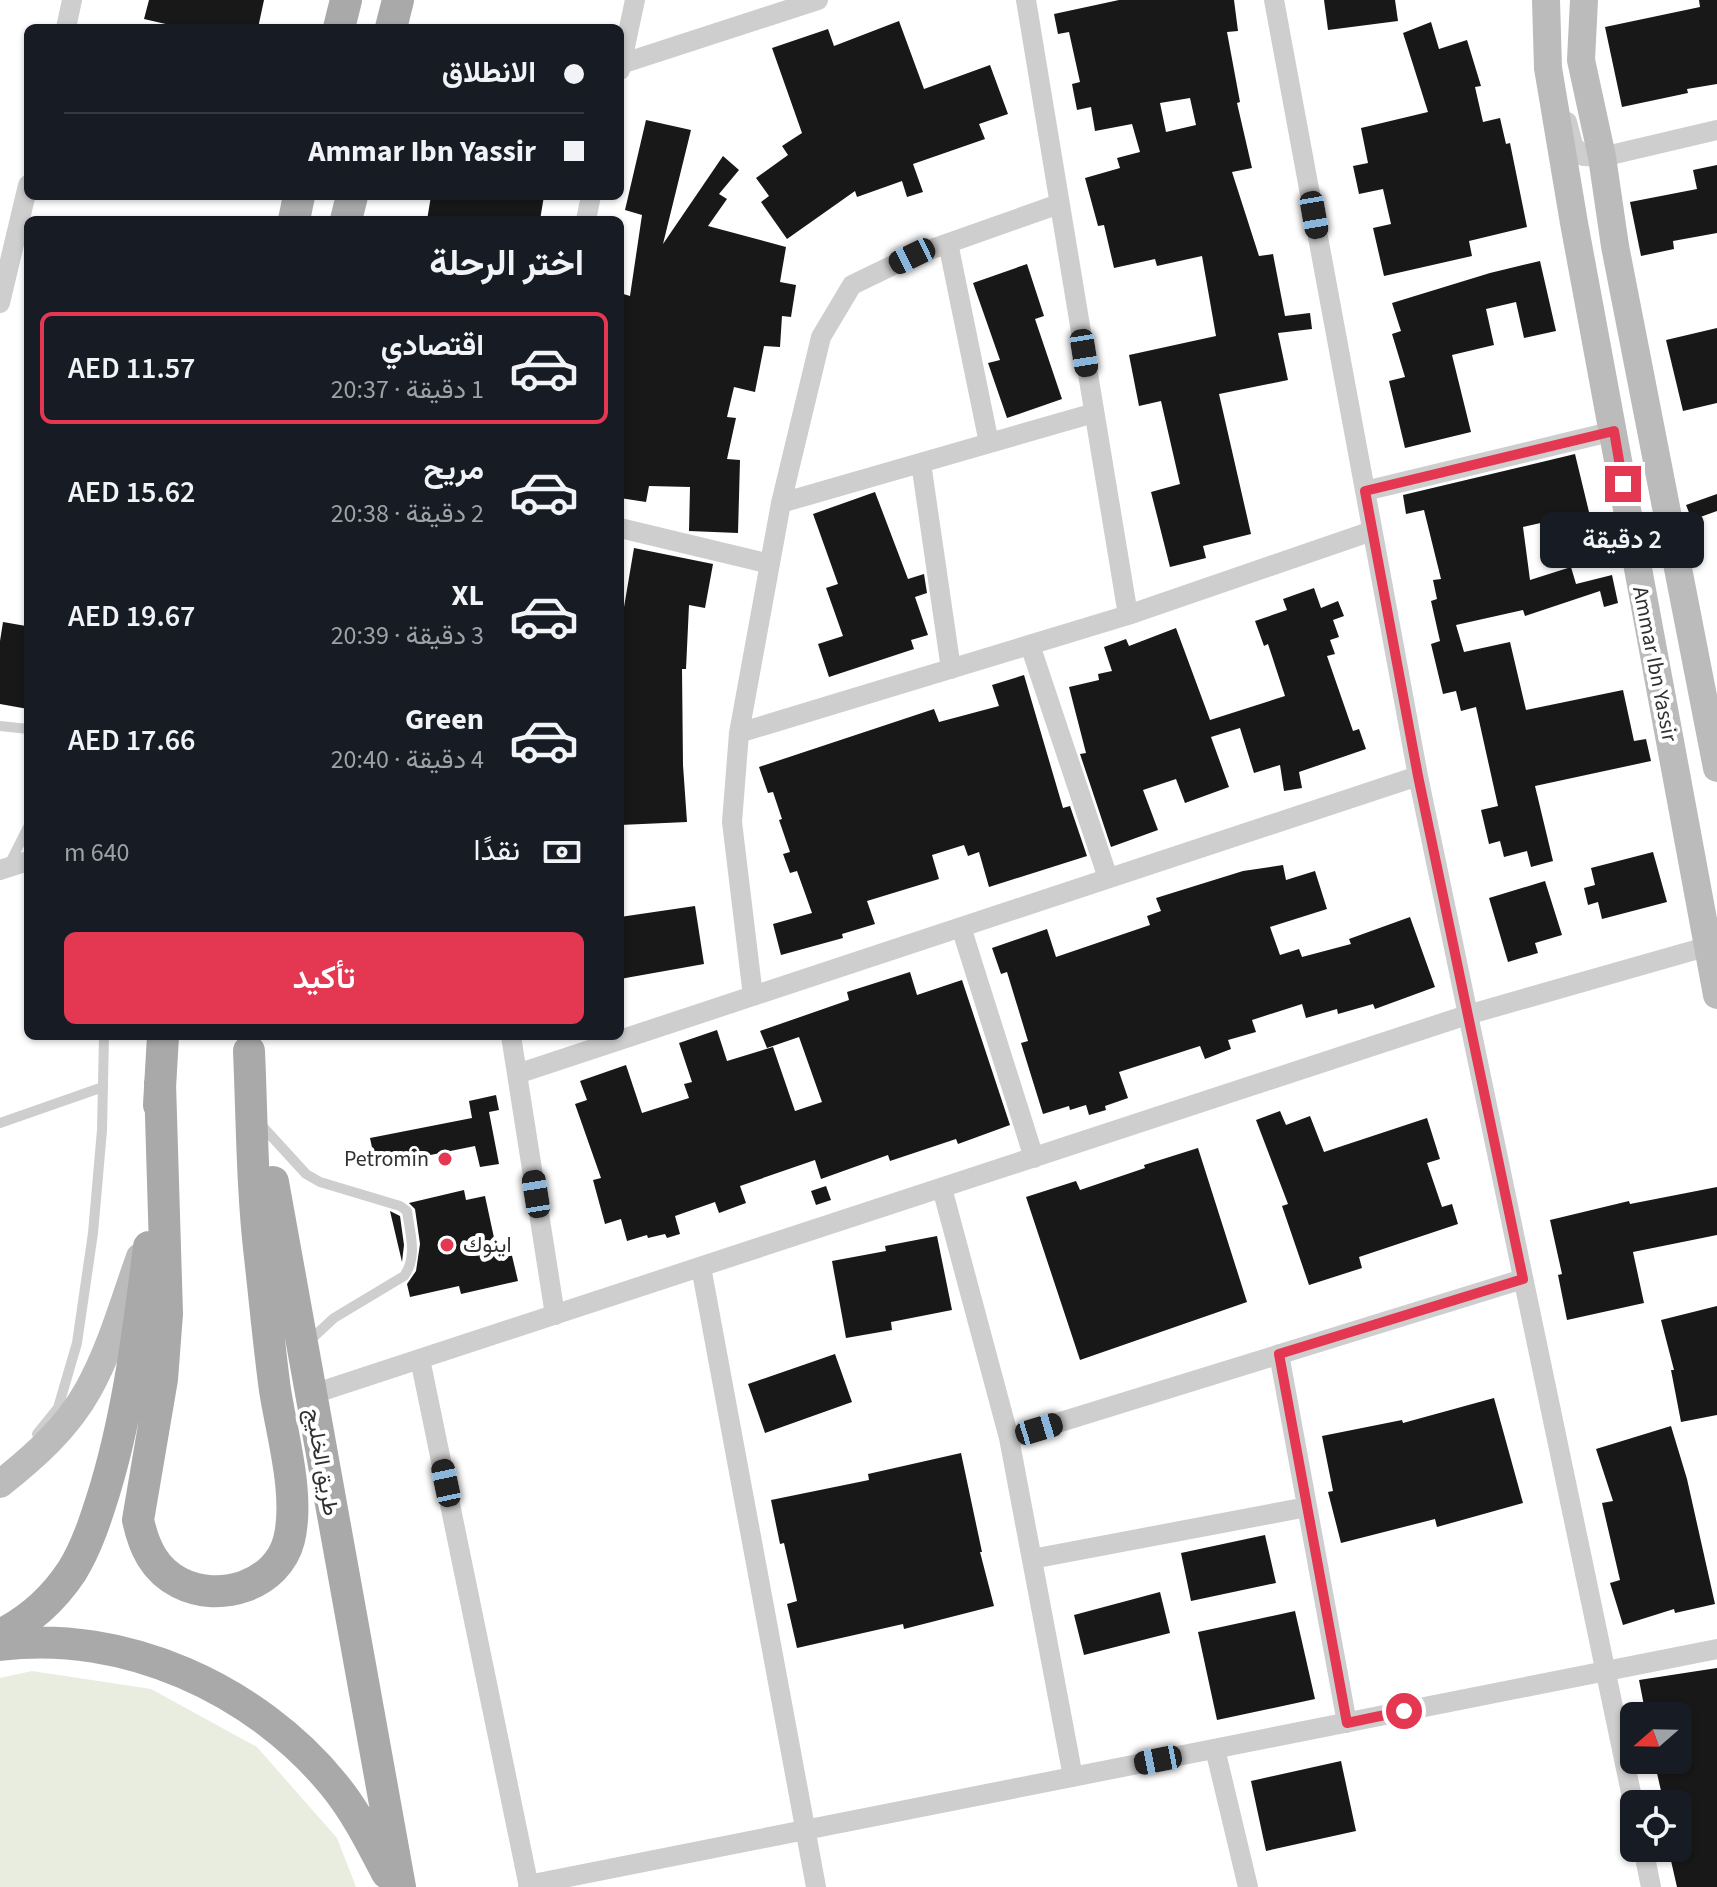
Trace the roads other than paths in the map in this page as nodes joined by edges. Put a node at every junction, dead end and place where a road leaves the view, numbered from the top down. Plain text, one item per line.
1 (72, 0) edge
2 (346, 0) edge
3 (398, 0) edge
4 (635, 0) edge
5 (818, 0) edge
6 (1026, 0) edge
7 (1274, 0) edge
8 (1546, 0) edge
9 (1584, 0) edge
10 (67, 24) edge
11 (340, 24) edge
12 (392, 24) edge
13 (1547, 49) junction
14 (624, 53) edge
15 (624, 66) edge
16 (1717, 130) edge
17 (1602, 157) junction
18 (24, 200) edge
19 (1059, 204) junction
20 (948, 243) junction
21 (0, 303) edge
22 (1094, 413) junction
23 (1614, 431) junction
24 (989, 443) junction
25 (921, 463) junction
26 (1365, 491) junction
27 (781, 503) junction
28 (624, 529) edge
29 (1372, 531) junction
30 (770, 564) junction
31 (1128, 615) junction
32 (1030, 645) junction
33 (951, 669) junction
34 (1711, 699) edge
35 (0, 726) edge
36 (24, 729) edge
37 (739, 733) junction
38 (1717, 768) edge
39 (1418, 776) junction
40 (24, 837) edge
41 (12, 866) edge
42 (1108, 878) junction
43 (961, 927) junction
44 (1713, 947) edge
45 (1717, 995) edge
46 (753, 996) junction
47 (1467, 1015) junction
48 (624, 1039) edge
49 (104, 1040) edge
50 (163, 1040) edge
51 (512, 1040) edge
52 (620, 1040) edge
53 (248, 1044) edge
54 (517, 1074) junction
55 (160, 1083) junction
56 (103, 1087) junction
57 (0, 1123) edge
58 (263, 1127) junction
59 (1034, 1158) junction
60 (942, 1188) junction
61 (151, 1226) junction
62 (701, 1267) junction
63 (1523, 1279) junction
64 (555, 1315) junction
65 (301, 1348) junction
66 (1279, 1354) junction
67 (420, 1359) junction
68 (310, 1395) junction
69 (1009, 1438) junction
70 (0, 1482) edge
71 (1307, 1507) junction
72 (1032, 1559) junction
73 (0, 1635) edge
74 (0, 1645) edge
75 (1717, 1649) edge
76 (1605, 1672) junction
77 (1347, 1723) junction
78 (1215, 1749) junction
79 (1073, 1777) junction
80 (1630, 1790) edge
81 (804, 1830) junction
82 (1646, 1862) edge
83 (528, 1886) edge
84 (392, 1887) edge
85 (400, 1887) edge
86 (816, 1887) edge
87 (1248, 1887) edge
88 (1651, 1887) edge

1 - 10 street
2 - 11 main road
3 - 12 main road
4 - 14 street
5 - 15 street
6 - 19 street
7 - 26 street
8 - 13 street, Ammar Ibn Yassir
9 - 17 street, Ammar Ibn Yassir
13 - 17 street
13 - 23 street, Ammar Ibn Yassir
16 - 17 street
17 - 34 street, Ammar Ibn Yassir
18 - 21 street
19 - 20 street
19 - 22 street
20 - 24 street
20 - 27 street
22 - 24 street
22 - 31 street
23 - 26 street
23 - 44 street, Ammar Ibn Yassir
24 - 25 street
25 - 27 street
25 - 33 street
26 - 29 street
27 - 30 street
28 - 30 street
29 - 31 street
29 - 39 street
30 - 37 street
31 - 32 street
32 - 33 street
32 - 42 street
33 - 37 street
34 - 38 street, Ammar Ibn Yassir
35 - 36 lane
37 - 46 street
39 - 42 street
39 - 47 street
40 - 41 lane
42 - 43 street
43 - 46 street
43 - 59 street
44 - 45 street, Ammar Ibn Yassir
44 - 47 street
46 - 48 street
47 - 59 street
47 - 63 street
49 - 56 lane
50 - 55 main road
51 - 54 street
52 - 54 street
53 - 55 main road
53 - 58 main road, طريق الخليج
54 - 64 street
55 - 61 main road
56 - 57 lane
56 - 70 lane
58 - 65 main road, طريق الخليج
58 - 65 lane
59 - 60 street
60 - 62 street
60 - 69 street
61 - 70 street
61 - 73 main road
62 - 64 street
62 - 81 street
63 - 66 street
63 - 76 street
64 - 67 street
65 - 68 main road, طريق الخليج
66 - 69 street
66 - 71 street
67 - 68 street
67 - 83 street
68 - 85 main road, طريق الخليج
69 - 72 street
71 - 72 street
71 - 77 street
72 - 79 street
74 - 84 main road
75 - 76 street
76 - 77 street
76 - 80 street
77 - 78 street
78 - 79 street
78 - 87 street
79 - 81 street
81 - 83 street
81 - 86 street
82 - 88 street

